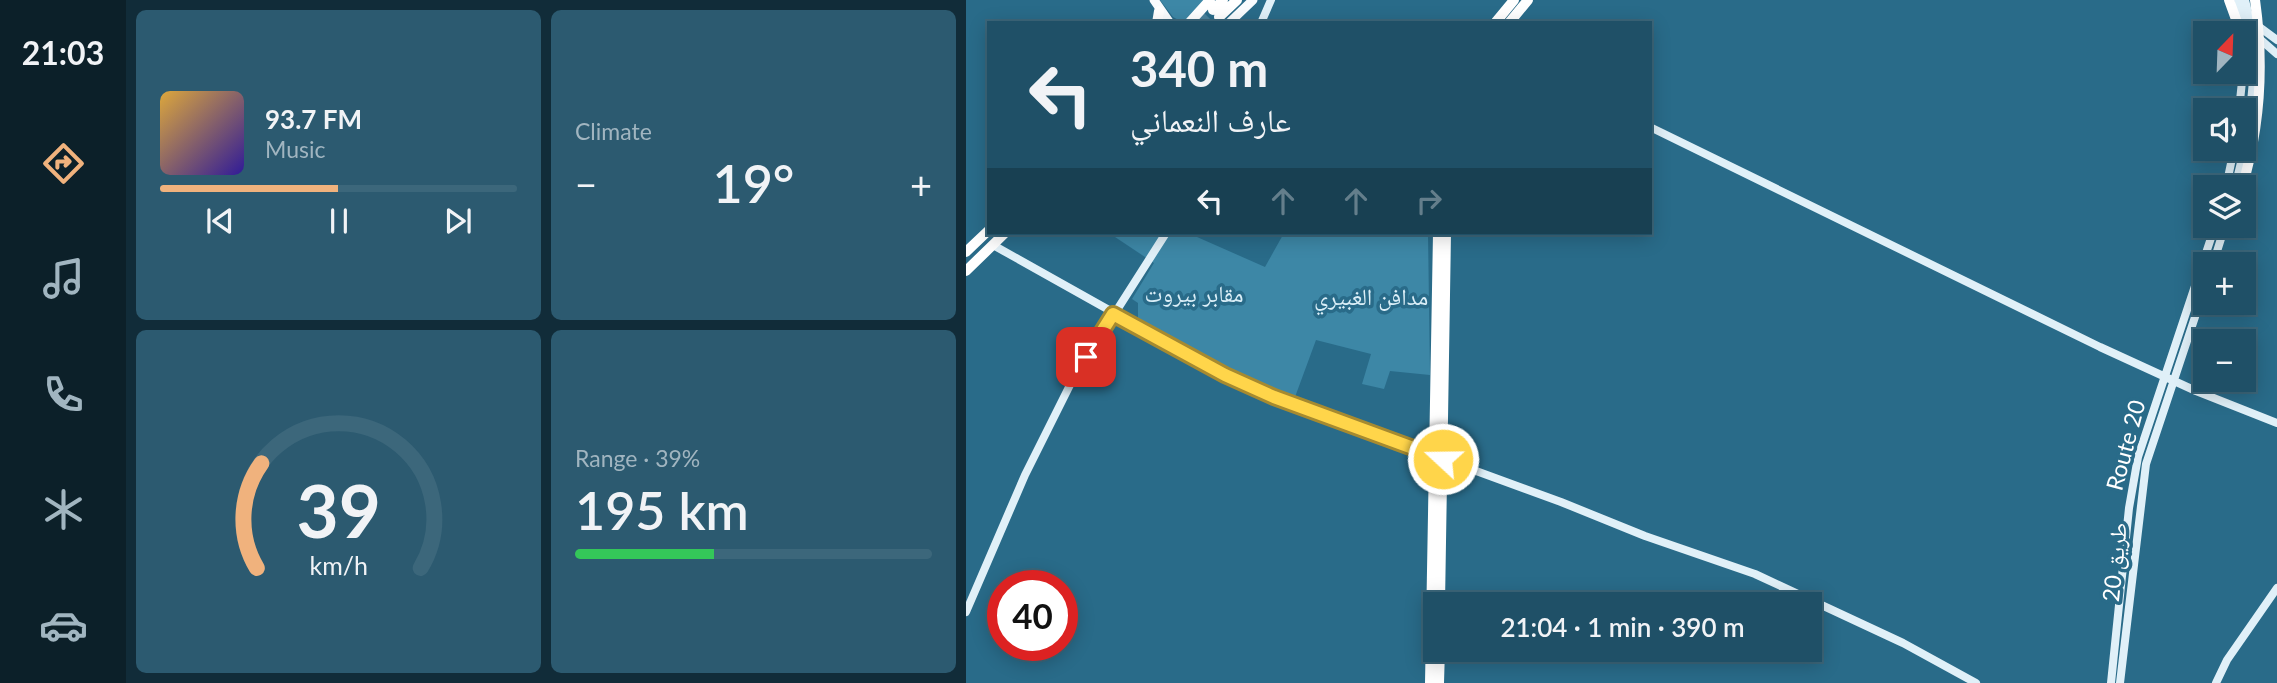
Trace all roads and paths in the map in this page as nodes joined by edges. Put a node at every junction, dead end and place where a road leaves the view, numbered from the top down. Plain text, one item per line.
1 (1154, 0) edge
2 (1223, 0) edge
3 (1237, 0) edge
4 (1253, 0) edge
5 (1271, 0) edge
6 (1514, 0) edge
7 (1528, 0) edge
8 (2229, 0) edge
9 (2238, 0) edge
10 (2245, 0) edge
11 (2255, 0) edge
12 (1221, 14) edge
13 (1158, 17) edge
14 (1194, 21) edge
15 (1262, 21) edge
16 (1497, 21) edge
17 (1511, 21) edge
18 (2237, 21) edge
19 (2243, 21) edge
20 (2258, 26) junction
21 (2277, 40) edge
22 (2261, 43) junction
23 (2277, 54) edge
24 (2253, 84) edge
25 (1652, 128) edge
26 (2238, 175) edge
27 (2245, 175) edge
28 (986, 231) edge
29 (1003, 235) edge
30 (1165, 235) edge
31 (1438, 235) edge
32 (1447, 235) edge
33 (2211, 238) edge
34 (993, 245) junction
35 (966, 252) edge
36 (966, 271) edge
37 (1113, 314) junction
38 (2196, 315) edge
39 (2164, 376) junction
40 (2174, 381) junction
41 (2277, 423) edge
42 (1438, 457) junction
43 (2277, 587) edge
44 (1440, 592) edge
45 (966, 612) edge
46 (1440, 662) edge
47 (1430, 683) edge
48 (1439, 683) edge
49 (1976, 683) edge
50 (2111, 683) edge
51 (2120, 683) edge
52 (2216, 683) edge

1 - 13 main road
2 - 12 highway
3 - 12 highway
4 - 12 main road
5 - 15 street
6 - 16 highway
7 - 17 highway
8 - 18 highway
9 - 19 street
10 - 22 street
11 - 20 highway
12 - 14 highway
20 - 21 street
20 - 22 highway
22 - 23 street
22 - 27 highway
24 - 26 street
25 - 39 street
28 - 35 highway
29 - 34 highway
30 - 37 street
31 - 42 highway
32 - 42 highway
33 - 39 street, Route 20
34 - 36 highway
34 - 37 street
37 - 42 street
37 - 45 street
38 - 40 street, طريق 20
39 - 40 street
39 - 50 street, Route 20
40 - 41 street
40 - 51 street, طريق 20
42 - 44 highway
42 - 47 highway
42 - 49 street
43 - 52 street
46 - 48 highway

